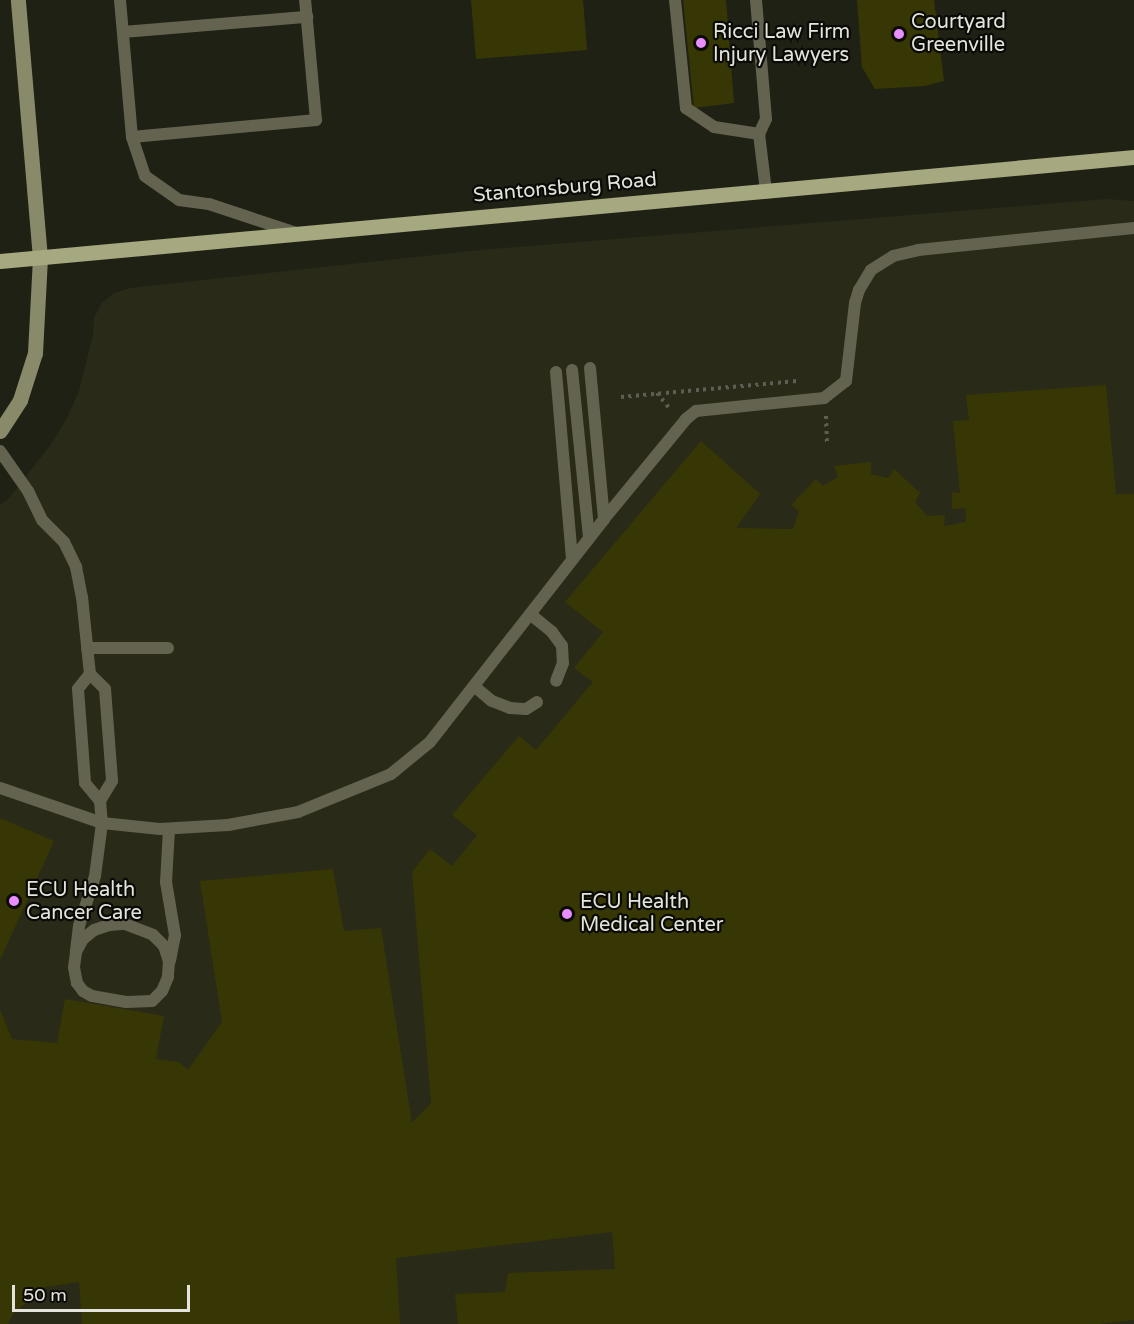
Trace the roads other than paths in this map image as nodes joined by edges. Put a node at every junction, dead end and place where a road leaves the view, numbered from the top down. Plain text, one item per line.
1 (18, 0) edge
2 (120, 0) edge
3 (305, 0) edge
4 (675, 0) edge
5 (756, 0) edge
6 (307, 16) junction
7 (123, 32) junction
8 (759, 134) junction
9 (132, 137) junction
10 (1134, 157) edge
11 (766, 190) junction
12 (1134, 228) edge
13 (297, 233) junction
14 (40, 258) junction
15 (0, 261) edge
16 (590, 368) dead end
17 (572, 370) dead end
18 (556, 372) dead end
19 (0, 431) edge
20 (0, 452) edge
21 (603, 519) junction
22 (589, 537) junction
23 (572, 558) junction
24 (530, 614) junction
25 (87, 648) junction
26 (168, 648) dead end
27 (90, 674) junction
28 (556, 681) dead end
29 (474, 686) junction
30 (537, 702) dead end
31 (0, 788) edge
32 (100, 801) junction
33 (102, 823) junction
34 (169, 828) junction
35 (76, 952) junction
36 (168, 974) junction

1 - 14 main road
2 - 7 lane
3 - 6 lane
4 - 8 lane
5 - 8 lane
6 - 7 lane
6 - 9 lane
7 - 9 lane
8 - 11 lane
9 - 13 lane
10 - 11 main road, Stantonsburg Road
11 - 13 main road, Stantonsburg Road
12 - 21 lane
13 - 14 main road, Stantonsburg Road
14 - 15 main road, Stantonsburg Road
14 - 19 main road
16 - 21 lane
17 - 22 lane
18 - 23 lane
20 - 25 lane
21 - 22 lane
22 - 23 lane
23 - 24 lane
24 - 28 lane
24 - 29 lane
25 - 26 lane
25 - 27 lane
27 - 32 lane
27 - 32 lane
29 - 30 lane
29 - 34 lane
31 - 33 lane
32 - 33 lane
33 - 34 lane
33 - 35 lane
34 - 36 lane
35 - 36 lane
35 - 36 lane

